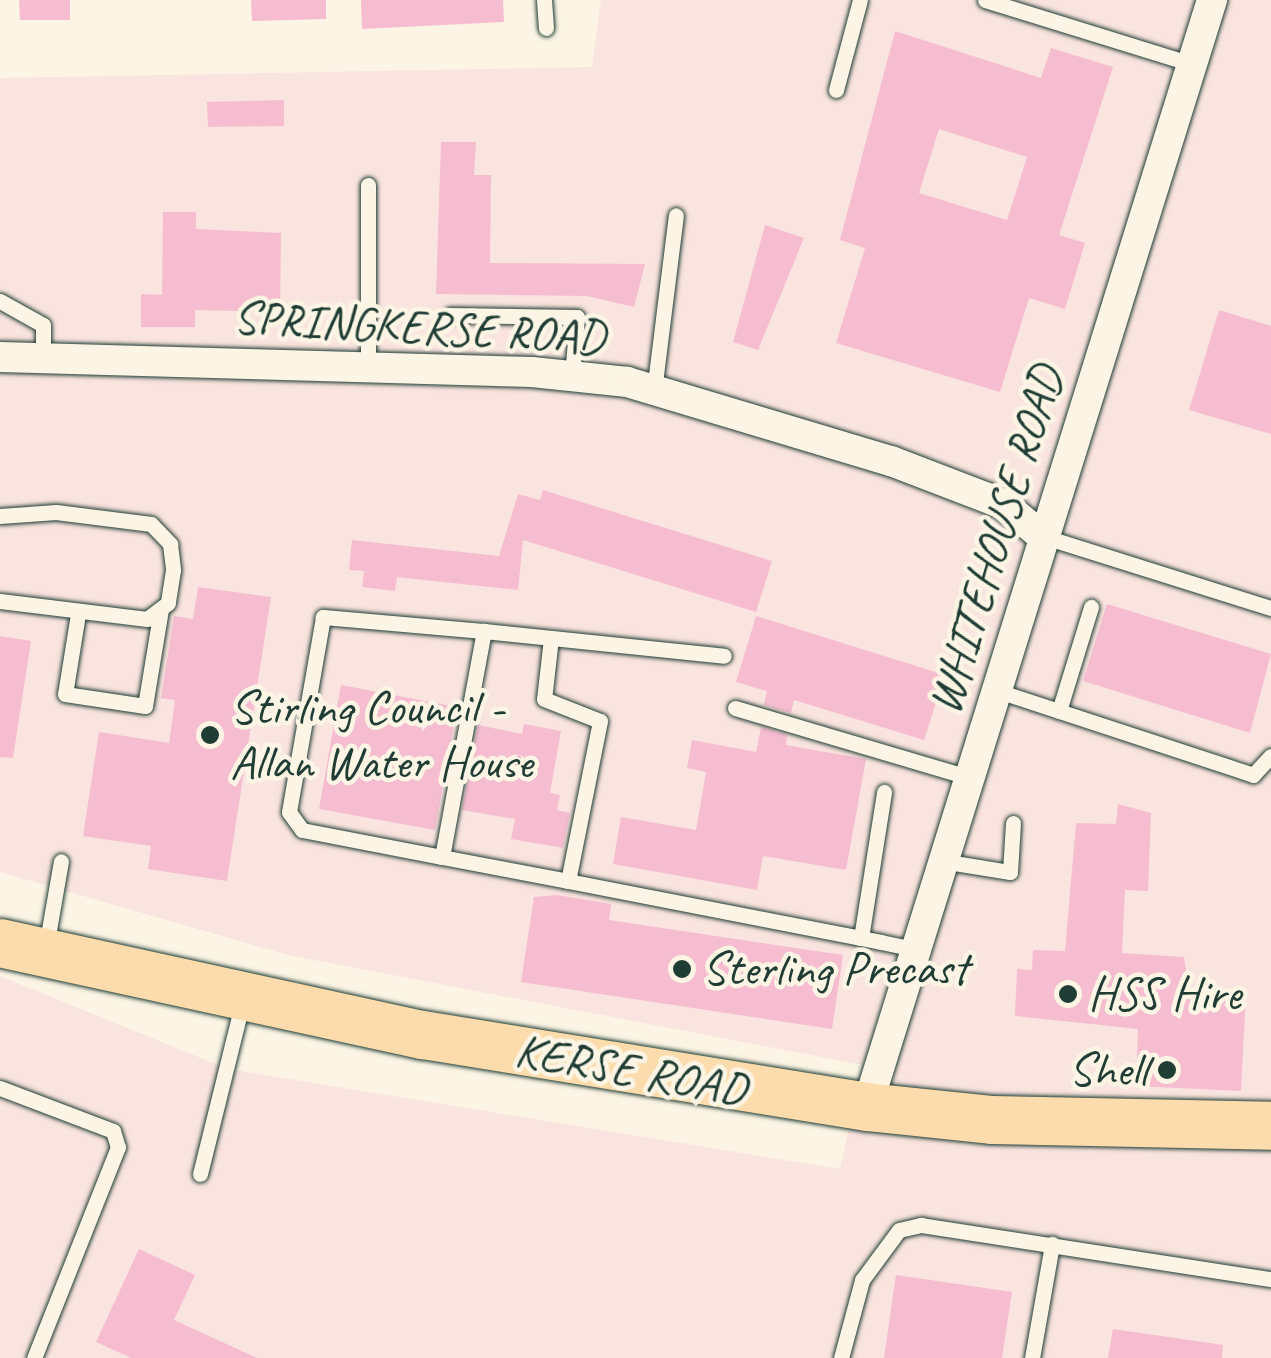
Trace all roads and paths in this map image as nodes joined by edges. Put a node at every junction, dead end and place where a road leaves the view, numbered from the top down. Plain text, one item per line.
1 (544, 0) edge
2 (860, 0) edge
3 (985, 0) edge
4 (1212, 0) edge
5 (546, 28) dead end
6 (1192, 64) junction
7 (836, 90) dead end
8 (368, 185) dead end
9 (676, 214) dead end
10 (0, 300) edge
11 (450, 315) dead end
12 (0, 357) edge
13 (43, 358) junction
14 (368, 366) junction
15 (572, 376) junction
16 (654, 390) junction
17 (0, 516) edge
18 (1042, 536) junction
19 (0, 601) edge
20 (1091, 607) dead end
21 (1271, 608) edge
22 (160, 609) junction
23 (78, 614) junction
24 (484, 630) junction
25 (551, 638) junction
26 (724, 656) dead end
27 (994, 690) junction
28 (735, 708) dead end
29 (1059, 711) junction
30 (1271, 756) edge
31 (968, 776) junction
32 (884, 792) dead end
33 (1012, 823) dead end
34 (442, 857) junction
35 (62, 860) dead end
36 (942, 860) junction
37 (568, 882) junction
38 (861, 938) junction
39 (914, 948) junction
40 (22, 950) edge
41 (244, 1000) junction
42 (0, 1088) edge
43 (867, 1107) junction
44 (1271, 1126) edge
45 (200, 1174) dead end
46 (1052, 1244) junction
47 (1271, 1278) edge
48 (34, 1358) edge
49 (842, 1358) edge
50 (1032, 1358) edge

1 - 5 lane
2 - 7 lane
3 - 6 lane
4 - 6 street, WHITEHOUSE ROAD
6 - 18 street, WHITEHOUSE ROAD
8 - 14 lane
9 - 16 lane
10 - 13 lane
11 - 15 lane
12 - 13 street, SPRINGKERSE ROAD
13 - 14 street, SPRINGKERSE ROAD
14 - 15 street, SPRINGKERSE ROAD
15 - 16 street, SPRINGKERSE ROAD
16 - 18 street, SPRINGKERSE ROAD
17 - 22 lane
18 - 21 lane
18 - 27 street, WHITEHOUSE ROAD
19 - 23 lane
20 - 29 lane
22 - 23 lane
22 - 23 lane
24 - 25 lane
24 - 34 lane
24 - 34 lane
25 - 26 lane
25 - 37 lane
27 - 29 lane
27 - 31 street, WHITEHOUSE ROAD
28 - 31 lane
29 - 30 lane
31 - 36 street, WHITEHOUSE ROAD
32 - 38 lane
33 - 36 lane
34 - 37 lane
35 - 40 lane
36 - 39 street, WHITEHOUSE ROAD
37 - 38 lane
38 - 39 lane
39 - 43 street, WHITEHOUSE ROAD
40 - 41 main road, KERSE ROAD
41 - 43 main road, KERSE ROAD
41 - 45 lane
42 - 48 lane
43 - 44 main road, KERSE ROAD
46 - 47 lane
46 - 49 lane
46 - 50 lane

